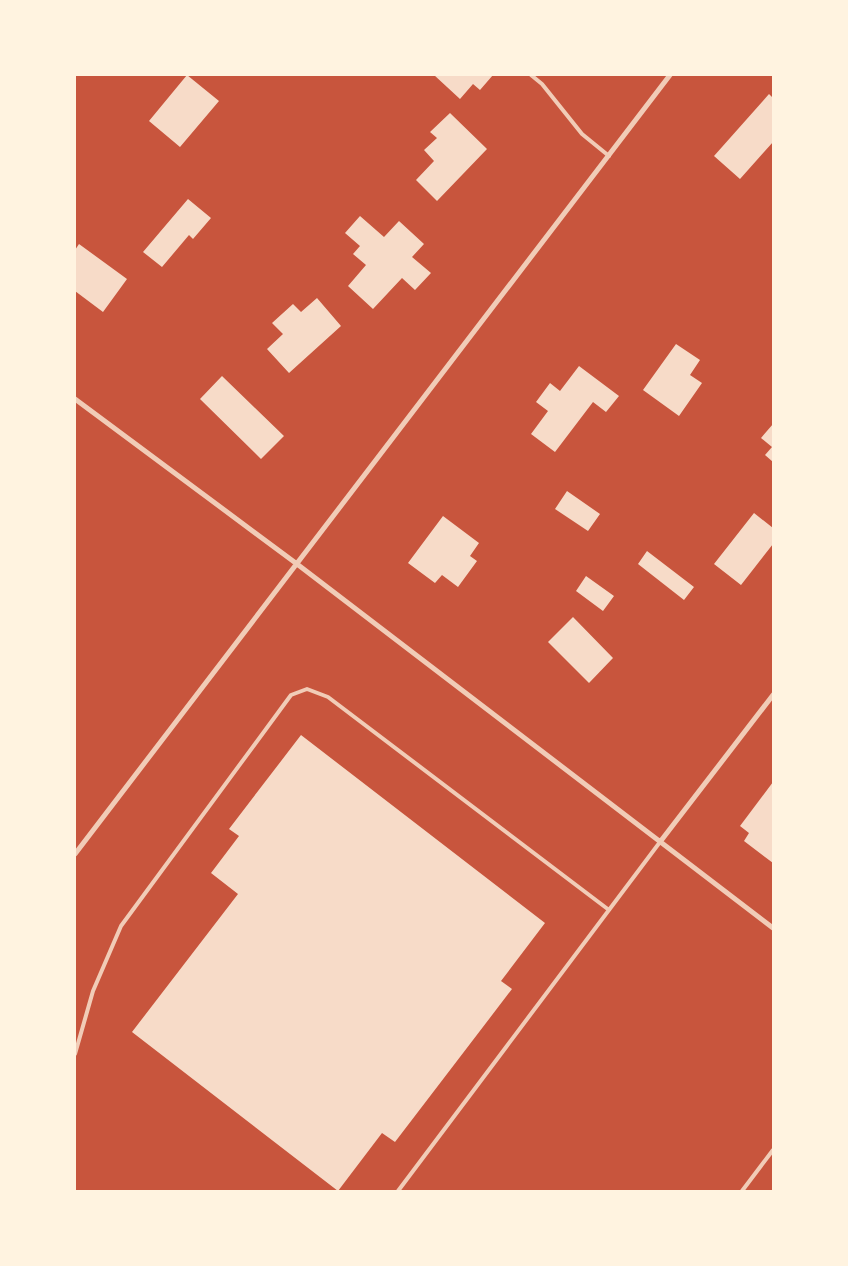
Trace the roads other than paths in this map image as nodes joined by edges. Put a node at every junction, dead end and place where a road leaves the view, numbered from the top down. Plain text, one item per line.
1 (531, 75) edge
2 (670, 75) edge
3 (609, 156) junction
4 (75, 399) edge
5 (297, 564) junction
6 (773, 695) edge
7 (660, 842) junction
8 (75, 854) edge
9 (609, 910) junction
10 (773, 928) edge
11 (75, 1054) edge
12 (773, 1150) edge
13 (398, 1191) edge
14 (742, 1191) edge

1 - 3 lane
2 - 3 street
3 - 5 street
4 - 5 street
5 - 7 street
5 - 8 street
6 - 7 street
7 - 9 lane
7 - 10 street
9 - 11 lane
9 - 13 lane
12 - 14 lane

